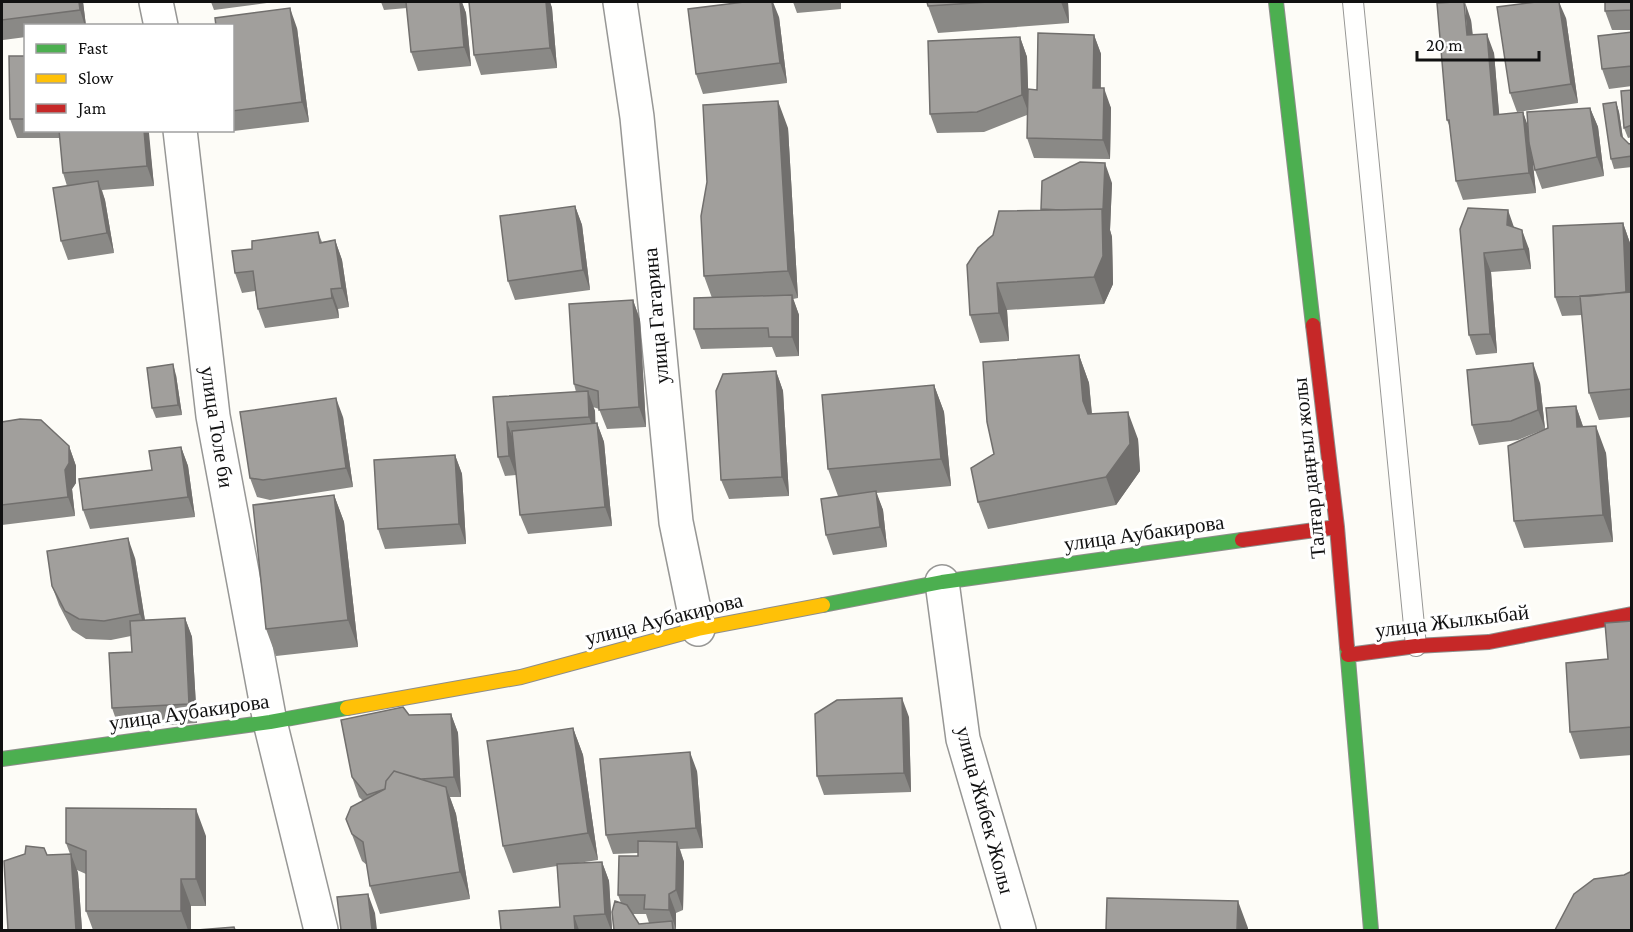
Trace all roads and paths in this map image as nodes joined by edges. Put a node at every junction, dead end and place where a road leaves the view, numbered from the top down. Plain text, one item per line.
1 (156, 2) edge
2 (620, 2) edge
3 (1276, 2) edge
4 (1353, 2) edge
5 (161, 24) edge
6 (180, 132) edge
7 (1337, 527) junction
8 (942, 582) junction
9 (1632, 614) edge
10 (699, 629) junction
11 (1416, 646) junction
12 (1348, 655) junction
13 (270, 722) junction
14 (2, 759) edge
15 (321, 930) edge
16 (1018, 930) edge
17 (1371, 930) edge

1 - 5 street
2 - 10 street, улица Гагарина
3 - 7 street, Талғар даңғыл жолы
4 - 11 lane
6 - 13 street, улица Толе би
7 - 8 street, улица Аубакирова
7 - 12 street, Талғар даңғыл жолы
8 - 10 street, улица Аубакирова
8 - 16 street, улица Жибек Жолы
9 - 11 street, улица Жылкыбай
10 - 13 street, улица Аубакирова
11 - 12 street, улица Жылкыбай
12 - 17 street, Талғар даңғыл жолы
13 - 14 street, улица Аубакирова
13 - 15 street, улица Толе би

